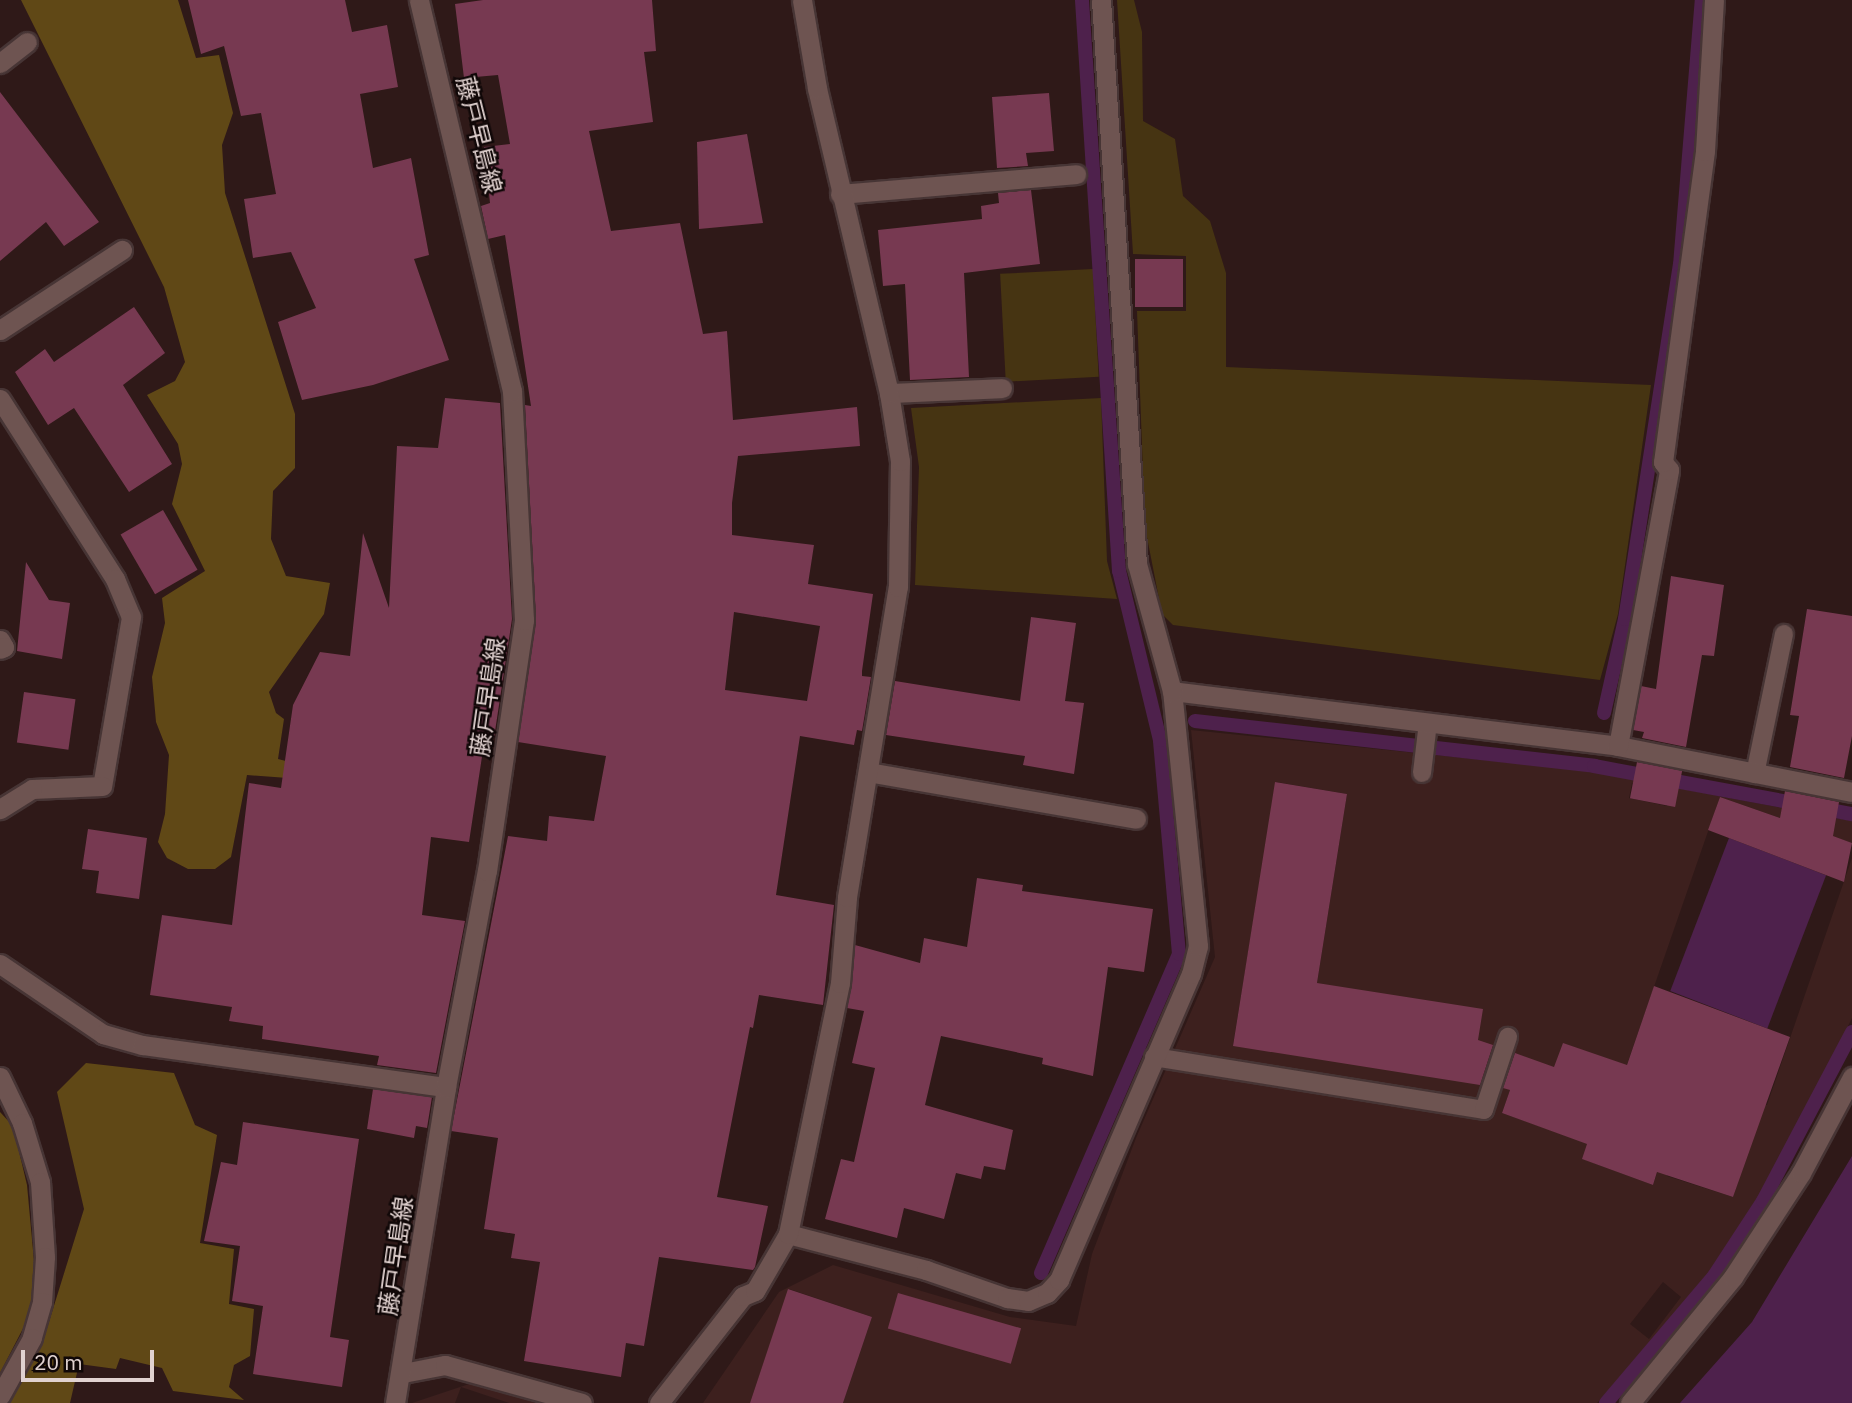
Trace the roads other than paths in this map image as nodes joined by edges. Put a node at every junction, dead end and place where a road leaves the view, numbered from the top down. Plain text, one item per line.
1 (419, 0) edge
2 (802, 0) edge
3 (1101, 0) edge
4 (1714, 0) edge
5 (26, 42) dead end
6 (0, 63) edge
7 (1076, 174) dead end
8 (840, 194) junction
9 (122, 250) dead end
10 (0, 330) edge
11 (1002, 388) dead end
12 (889, 393) junction
13 (0, 399) edge
14 (1784, 634) dead end
15 (0, 640) edge
16 (0, 649) edge
17 (1172, 691) junction
18 (1428, 723) junction
19 (1618, 746) junction
20 (1424, 758) dead end
21 (868, 772) junction
22 (1755, 774) junction
23 (1852, 792) edge
24 (0, 809) edge
25 (1136, 819) dead end
26 (0, 964) edge
27 (1508, 1037) dead end
28 (1154, 1057) junction
29 (0, 1077) edge
30 (1852, 1077) edge
31 (446, 1087) junction
32 (788, 1234) junction
33 (403, 1373) junction
34 (0, 1396) edge
35 (395, 1403) edge
36 (582, 1403) edge
37 (659, 1403) edge
38 (1630, 1403) edge

1 - 31 street, 藤戸早島線
2 - 8 street
3 - 17 street
4 - 19 street
5 - 6 street
7 - 8 street
8 - 12 street
9 - 10 street
11 - 12 street
12 - 21 street
13 - 24 street
14 - 22 lane
15 - 16 street
17 - 18 street
17 - 28 street
18 - 19 street
18 - 20 lane
19 - 22 street
21 - 25 street
21 - 32 street
22 - 23 street
26 - 31 street
27 - 28 lane
28 - 32 street
29 - 34 street
30 - 38 street
31 - 33 street, 藤戸早島線
32 - 37 street
33 - 35 street, 藤戸早島線
33 - 36 street

